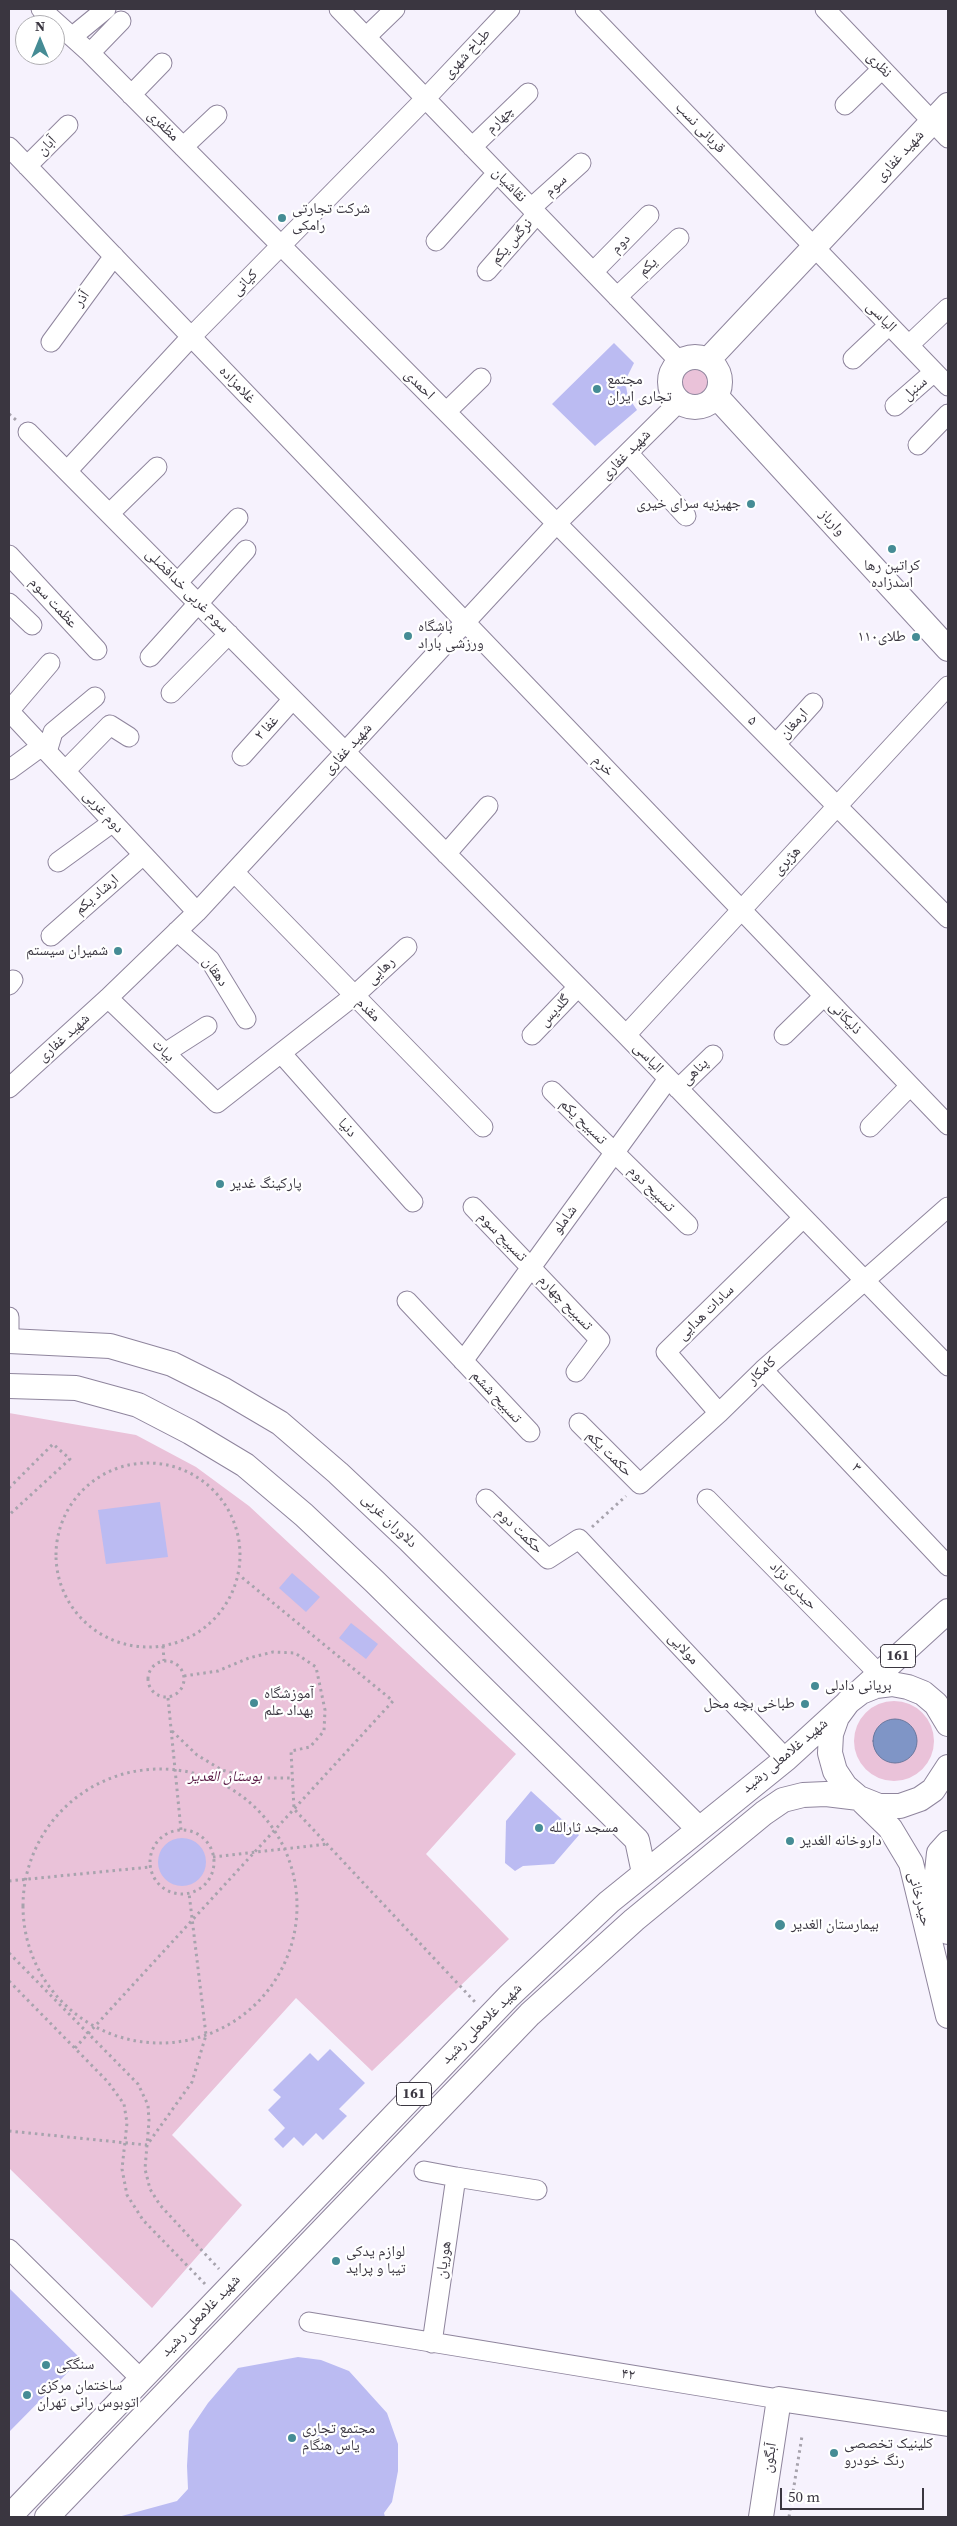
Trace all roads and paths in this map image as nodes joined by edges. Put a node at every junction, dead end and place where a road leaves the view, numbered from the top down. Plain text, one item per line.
1 (41, 9) edge
2 (106, 9) edge
3 (339, 9) edge
4 (395, 9) edge
5 (510, 9) edge
6 (585, 9) edge
7 (825, 9) edge
8 (121, 21) dead end
9 (73, 36) junction
10 (366, 37) junction
11 (90, 53) junction
12 (162, 63) dead end
13 (882, 69) junction
14 (528, 93) dead end
15 (131, 95) junction
16 (425, 99) junction
17 (845, 105) dead end
18 (217, 116) dead end
19 (943, 122) edge
20 (68, 125) dead end
21 (9, 147) edge
22 (183, 147) junction
23 (472, 147) junction
24 (581, 163) dead end
25 (27, 166) junction
26 (497, 173) junction
27 (534, 211) junction
28 (648, 215) dead end
29 (679, 238) dead end
30 (436, 242) dead end
31 (282, 246) junction
32 (814, 247) junction
33 (114, 256) junction
34 (487, 270) dead end
35 (593, 272) junction
36 (617, 297) junction
37 (948, 308) edge
38 (889, 325) junction
39 (191, 337) junction
40 (51, 342) dead end
41 (909, 345) junction
42 (853, 359) dead end
43 (708, 360) junction
44 (680, 362) junction
45 (934, 372) junction
46 (481, 378) dead end
47 (948, 386) edge
48 (716, 396) junction
49 (679, 402) junction
50 (895, 406) dead end
51 (446, 412) junction
52 (948, 414) edge
53 (28, 432) dead end
54 (918, 444) dead end
55 (628, 453) junction
56 (157, 467) dead end
57 (68, 470) junction
58 (110, 513) junction
59 (686, 516) dead end
60 (238, 518) dead end
61 (557, 523) junction
62 (246, 550) dead end
63 (9, 555) edge
64 (178, 582) junction
65 (9, 603) edge
66 (198, 603) junction
67 (465, 622) junction
68 (32, 625) dead end
69 (229, 634) junction
70 (97, 650) dead end
71 (948, 650) edge
72 (150, 656) dead end
73 (50, 663) dead end
74 (948, 686) edge
75 (171, 693) dead end
76 (94, 698) dead end
77 (294, 699) junction
78 (813, 703) dead end
79 (9, 711) edge
80 (129, 737) dead end
81 (776, 744) junction
82 (45, 749) junction
83 (345, 752) junction
84 (242, 756) dead end
85 (9, 770) edge
86 (65, 771) junction
87 (488, 806) dead end
88 (837, 806) junction
89 (112, 822) junction
90 (446, 854) junction
91 (143, 855) junction
92 (58, 862) dead end
93 (234, 872) junction
94 (742, 910) junction
95 (197, 912) junction
96 (948, 918) edge
97 (177, 931) junction
98 (51, 936) dead end
99 (407, 947) dead end
100 (578, 987) junction
101 (355, 995) junction
102 (824, 996) junction
103 (108, 998) junction
104 (246, 1019) dead end
105 (207, 1026) dead end
106 (532, 1035) dead end
107 (784, 1035) dead end
108 (626, 1036) junction
109 (165, 1053) junction
110 (281, 1053) junction
111 (713, 1055) dead end
112 (673, 1084) junction
113 (910, 1086) junction
114 (9, 1088) edge
115 (552, 1092) dead end
116 (217, 1103) joint
117 (948, 1125) edge
118 (484, 1127) dead end
119 (870, 1127) dead end
120 (615, 1153) junction
121 (413, 1202) dead end
122 (473, 1207) dead end
123 (948, 1207) edge
124 (803, 1218) junction
125 (688, 1226) dead end
126 (531, 1267) junction
127 (865, 1282) junction
128 (407, 1301) dead end
129 (9, 1317) edge
130 (9, 1341) edge
131 (463, 1361) junction
132 (948, 1366) edge
133 (763, 1370) junction
134 (576, 1372) dead end
135 (9, 1386) edge
136 (719, 1414) junction
137 (579, 1423) dead end
138 (530, 1432) dead end
139 (640, 1484) junction
140 (9, 1488) edge
141 (707, 1498) dead end
142 (486, 1499) dead end
143 (9, 1515) edge
144 (579, 1538) junction
145 (948, 1566) edge
146 (239, 1575) junction
147 (948, 1611) edge
148 (163, 1646) junction
149 (164, 1661) junction
150 (879, 1674) junction
151 (184, 1676) junction
152 (168, 1698) junction
153 (848, 1702) junction
154 (948, 1724) edge
155 (172, 1731) junction
156 (786, 1758) junction
157 (948, 1767) edge
158 (175, 1769) junction
159 (293, 1778) junction
160 (859, 1798) junction
161 (920, 1800) junction
162 (948, 1802) edge
163 (294, 1809) junction
164 (698, 1828) junction
165 (180, 1830) junction
166 (276, 1830) junction
167 (948, 1843) edge
168 (327, 1844) junction
169 (285, 1849) junction
170 (254, 1852) junction
171 (213, 1857) junction
172 (150, 1867) junction
173 (644, 1873) junction
174 (24, 1880) junction
175 (9, 1881) edge
176 (189, 1894) junction
177 (192, 1920) junction
178 (948, 1932) edge
179 (9, 1953) edge
180 (9, 1981) edge
181 (948, 2016) edge
182 (489, 2017) junction
183 (95, 2026) junction
184 (88, 2033) junction
185 (206, 2035) junction
186 (75, 2048) junction
187 (9, 2131) edge
188 (125, 2144) junction
189 (147, 2146) junction
190 (424, 2171) dead end
191 (456, 2177) junction
192 (537, 2190) dead end
193 (9, 2249) edge
194 (226, 2291) junction
195 (308, 2322) dead end
196 (432, 2343) junction
197 (141, 2379) junction
198 (779, 2399) junction
199 (948, 2424) edge
200 (802, 2436) dead end
201 (9, 2517) edge
202 (48, 2517) edge
203 (761, 2517) edge
204 (789, 2517) edge

1 - 9 street, مظفری
2 - 9 street
3 - 10 street, نقاشیان
4 - 10 street
5 - 16 street, طباخ شهری
6 - 32 street, قربانی نسب
7 - 13 street, نظری
8 - 11 street
9 - 11 street, مظفری
10 - 16 street, نقاشیان
11 - 15 street, مظفری
12 - 15 street
13 - 17 street
13 - 19 street, نظری
14 - 23 street, چهارم
15 - 22 street, مظفری
16 - 23 street, نقاشیان
16 - 31 street, کیانی
18 - 22 street
19 - 32 main road, شهید غفاری
20 - 25 street, آبان
21 - 25 street, غلامزاده
22 - 31 street, مظفری
23 - 26 street, نقاشیان
24 - 27 street, سوم
25 - 33 street, غلامزاده
26 - 27 street, نقاشیان
26 - 30 street
27 - 34 street, نرگس یکم
27 - 35 street, نقاشیان
28 - 35 street, دوم
29 - 36 street, یکم
31 - 39 street, کیانی
31 - 51 street, احمدی
32 - 38 street, الیاسی
32 - 43 main road, شهید غفاری
33 - 39 street, غلامزاده
33 - 40 street, آذر
35 - 36 street, نقاشیان
36 - 44 street, نقاشیان
37 - 41 street
38 - 41 street, الیاسی
38 - 42 street
39 - 57 street, کیانی
39 - 67 street, غلامزاده
41 - 45 street, الیاسی
43 - 44 main road
43 - 48 main road
44 - 49 main road
45 - 47 street, الیاسی
45 - 50 street, سنبل
46 - 51 street
48 - 49 main road
48 - 71 main road, وارباز
49 - 55 street, شهید غفاری
51 - 61 street, احمدی
52 - 54 street
53 - 57 street, سوم غربی خدافضلی
55 - 59 street
55 - 61 street, شهید غفاری
56 - 58 street
57 - 58 street, سوم غربی خدافضلی
58 - 64 street, سوم غربی خدافضلی
60 - 64 street
61 - 67 street, شهید غفاری
61 - 81 street, ۵
62 - 66 street
63 - 70 street, عظمت سوم
64 - 66 street, سوم غربی خدافضلی
65 - 68 street
66 - 69 street, سوم غربی خدافضلی
66 - 72 street
67 - 83 street, شهید غفاری
67 - 94 street, خرم
69 - 75 street
69 - 77 street, سوم غربی خدافضلی
73 - 79 street
74 - 88 street, هژبری
76 - 82 street
77 - 83 street, سوم غربی خدافضلی
77 - 84 street, غفا ۲
78 - 81 street, ارمغان
79 - 82 street, دوم غربی
80 - 86 street
81 - 88 street, ۵
82 - 85 street
82 - 86 street, دوم غربی
83 - 90 street, الیاسی
83 - 93 street, شهید غفاری
86 - 89 street, دوم غربی
87 - 90 street
88 - 94 street, هژبری
88 - 96 street, ۵
89 - 91 street, دوم غربی
89 - 92 street
90 - 100 street, الیاسی
91 - 95 street, دوم غربی
91 - 98 street, ارشاد یکم
93 - 95 street, شهید غفاری
93 - 101 street
94 - 102 street, ذلیکانی
94 - 108 street, هژبری
95 - 97 street, شهید غفاری
97 - 103 street, شهید غفاری
97 - 104 street, دهقان
99 - 101 street, رهایی
100 - 106 street, گلدیس
100 - 108 street, الیاسی
101 - 110 street, مقدم
101 - 118 street, مقدم
102 - 107 street
102 - 113 street, ذلیکانی
103 - 109 street, بیات
103 - 114 street, شهید غفاری
105 - 109 street
108 - 112 street, الیاسی
109 - 116 street, بیات
110 - 116 street, مقدم
110 - 121 street, دنیا
111 - 112 street, پناهی
112 - 120 street, شاملو
112 - 124 street, الیاسی
113 - 117 street, ذلیکانی
113 - 119 street
115 - 120 street, تسبیح یکم
120 - 125 street, تسبیح دوم
120 - 126 street, شاملو
122 - 126 street, تسبیح سوم
123 - 127 street, کامکار
124 - 127 street, الیاسی
124 - 136 street, سادات هدایی
126 - 131 street, شاملو
126 - 134 street, تسبیح چهارم
127 - 132 street, الیاسی
127 - 133 street, کامکار
128 - 131 street, تسبیح ششم
129 - 130 street
130 - 164 main road, دلاوران غربی
131 - 138 street, تسبیح ششم
133 - 136 street, کامکار
133 - 145 street, ۳
135 - 173 main road
136 - 139 street, کامکار
137 - 139 street, حکمت یکم
139 - 144 path
140 - 143 path
141 - 150 street, حیدری نژاد
142 - 144 street, حکمت دوم
144 - 156 street, مولایی
146 - 148 path
146 - 148 path
146 - 163 path
147 - 150 main road, شهید غلامعلی رشید / 161
148 - 149 path
149 - 151 path
149 - 152 path
150 - 153 main road, شهید غلامعلی رشید / 161
151 - 152 path
151 - 159 path
152 - 155 path
153 - 154 main road
153 - 156 main road, شهید غلامعلی رشید / 161
153 - 160 main road, حیدرخانی
155 - 158 path
155 - 159 path
156 - 164 main road, شهید غلامعلی رشید / 161
157 - 161 main road
158 - 165 path
158 - 166 path
158 - 174 path
159 - 163 path
160 - 161 main road
160 - 181 main road, حیدرخانی
160 - 202 main road, شهید غلامعلی رشید / 161
161 - 162 main road
163 - 166 path
163 - 168 path
164 - 173 main road, شهید غلامعلی رشید / 161
165 - 171 path
165 - 172 path
166 - 169 path
166 - 170 path
167 - 178 main road, حیدرخانی
168 - 169 path
168 - 182 path
169 - 170 path
169 - 185 path
170 - 171 path
170 - 177 path
171 - 176 path
172 - 174 path
172 - 176 path
173 - 182 main road, شهید غلامعلی رشید / 161
174 - 175 path
174 - 183 path
176 - 177 path
177 - 183 path
177 - 185 path
179 - 184 path
180 - 186 path
182 - 194 main road, شهید غلامعلی رشید / 161
183 - 184 path
183 - 185 path
184 - 186 path
184 - 189 path
185 - 189 path
186 - 188 path
187 - 188 path
188 - 189 path
188 - 194 path
189 - 194 path
190 - 191 street
191 - 192 street
191 - 196 street, هوریان
193 - 197 street
194 - 197 main road, شهید غلامعلی رشید / 161
195 - 196 street, ۴۲
196 - 198 street, ۴۲
197 - 201 main road, شهید غلامعلی رشید / 161
198 - 199 main road, ۴۲
198 - 203 main road, آبگون
200 - 204 path

